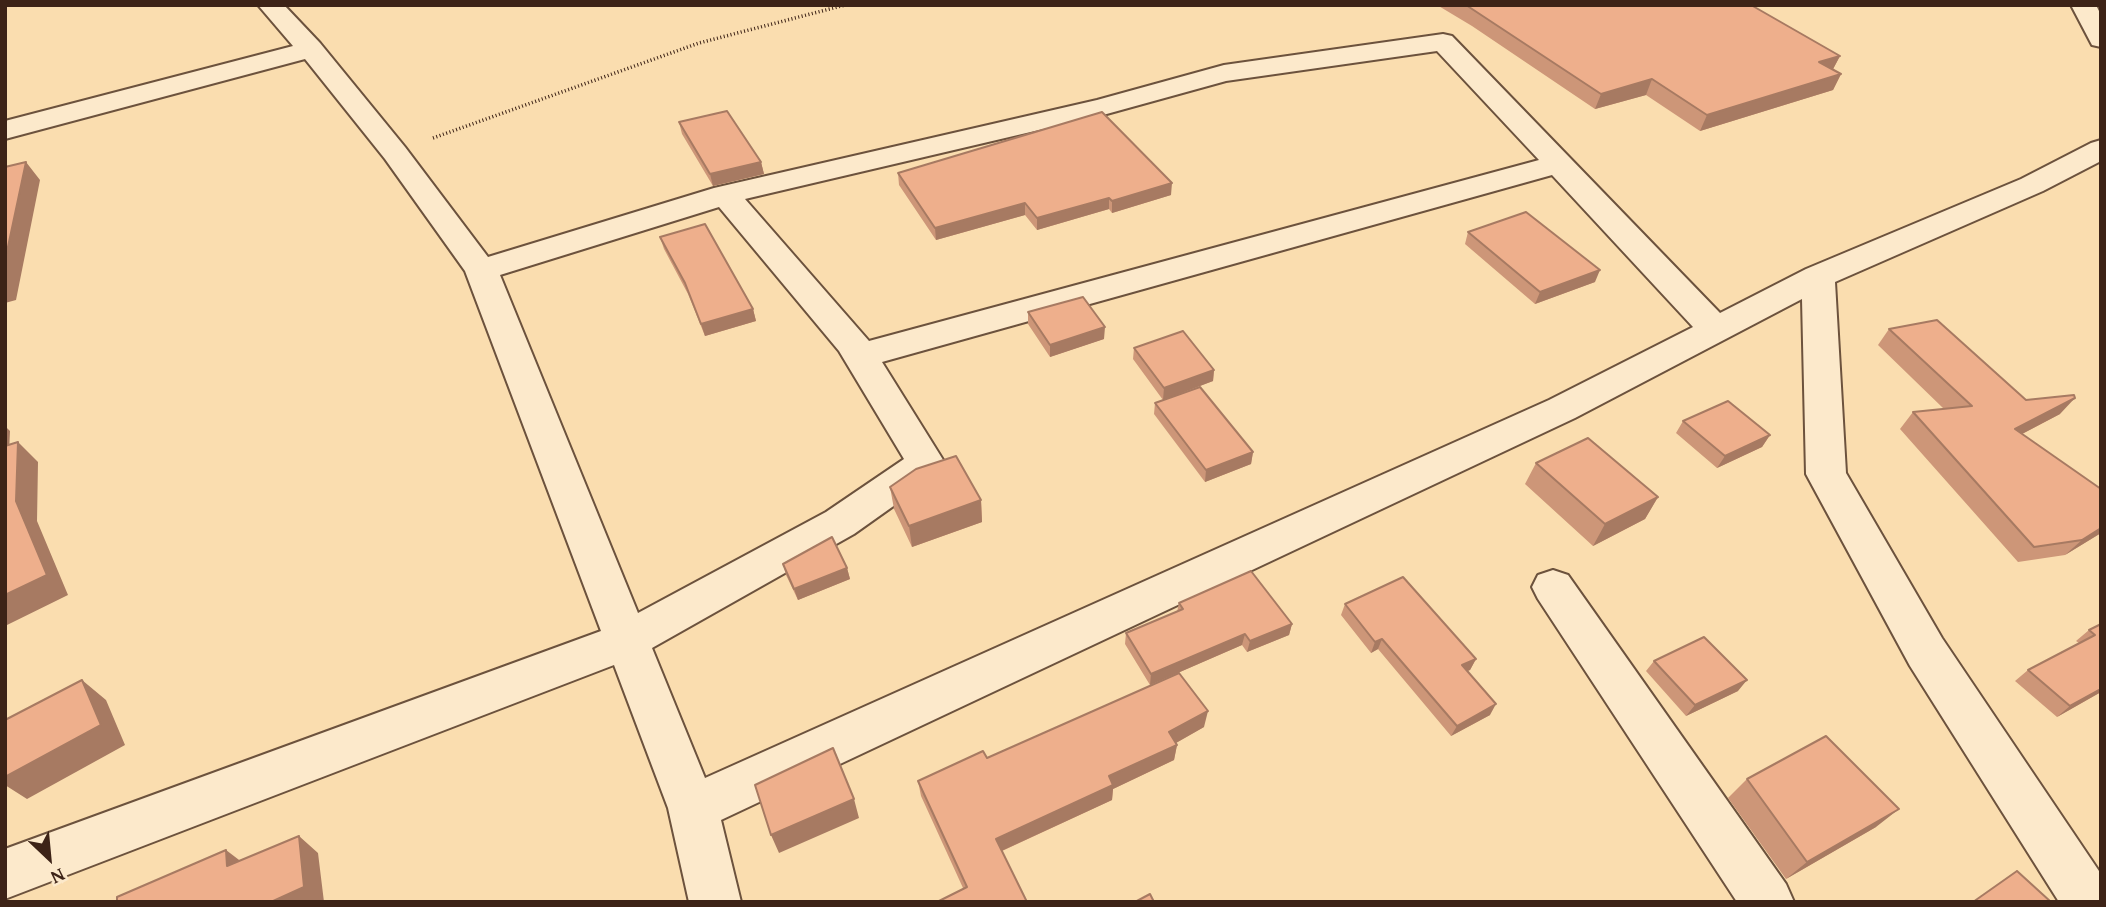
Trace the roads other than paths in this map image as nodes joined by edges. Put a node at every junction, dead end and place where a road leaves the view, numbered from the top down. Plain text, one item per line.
1 (270, 5) edge
2 (2082, 5) edge
3 (2101, 39) edge
4 (311, 49) junction
5 (5, 130) edge
6 (2101, 149) edge
7 (1559, 164) junction
8 (725, 195) junction
9 (481, 270) junction
10 (1818, 277) junction
11 (1716, 330) junction
12 (859, 356) junction
13 (1553, 587) dead end
14 (628, 640) junction
15 (693, 808) junction
16 (5, 874) edge
17 (715, 902) edge
18 (1768, 902) edge
19 (2089, 902) edge

1 - 4 street
2 - 3 street
4 - 5 street
4 - 9 street
6 - 10 street
7 - 8 street
7 - 11 street
7 - 12 street
8 - 9 street
8 - 12 street
9 - 14 street
10 - 11 street
10 - 19 street
11 - 15 street
12 - 14 street
13 - 18 street
14 - 15 street
14 - 16 street
15 - 17 street

